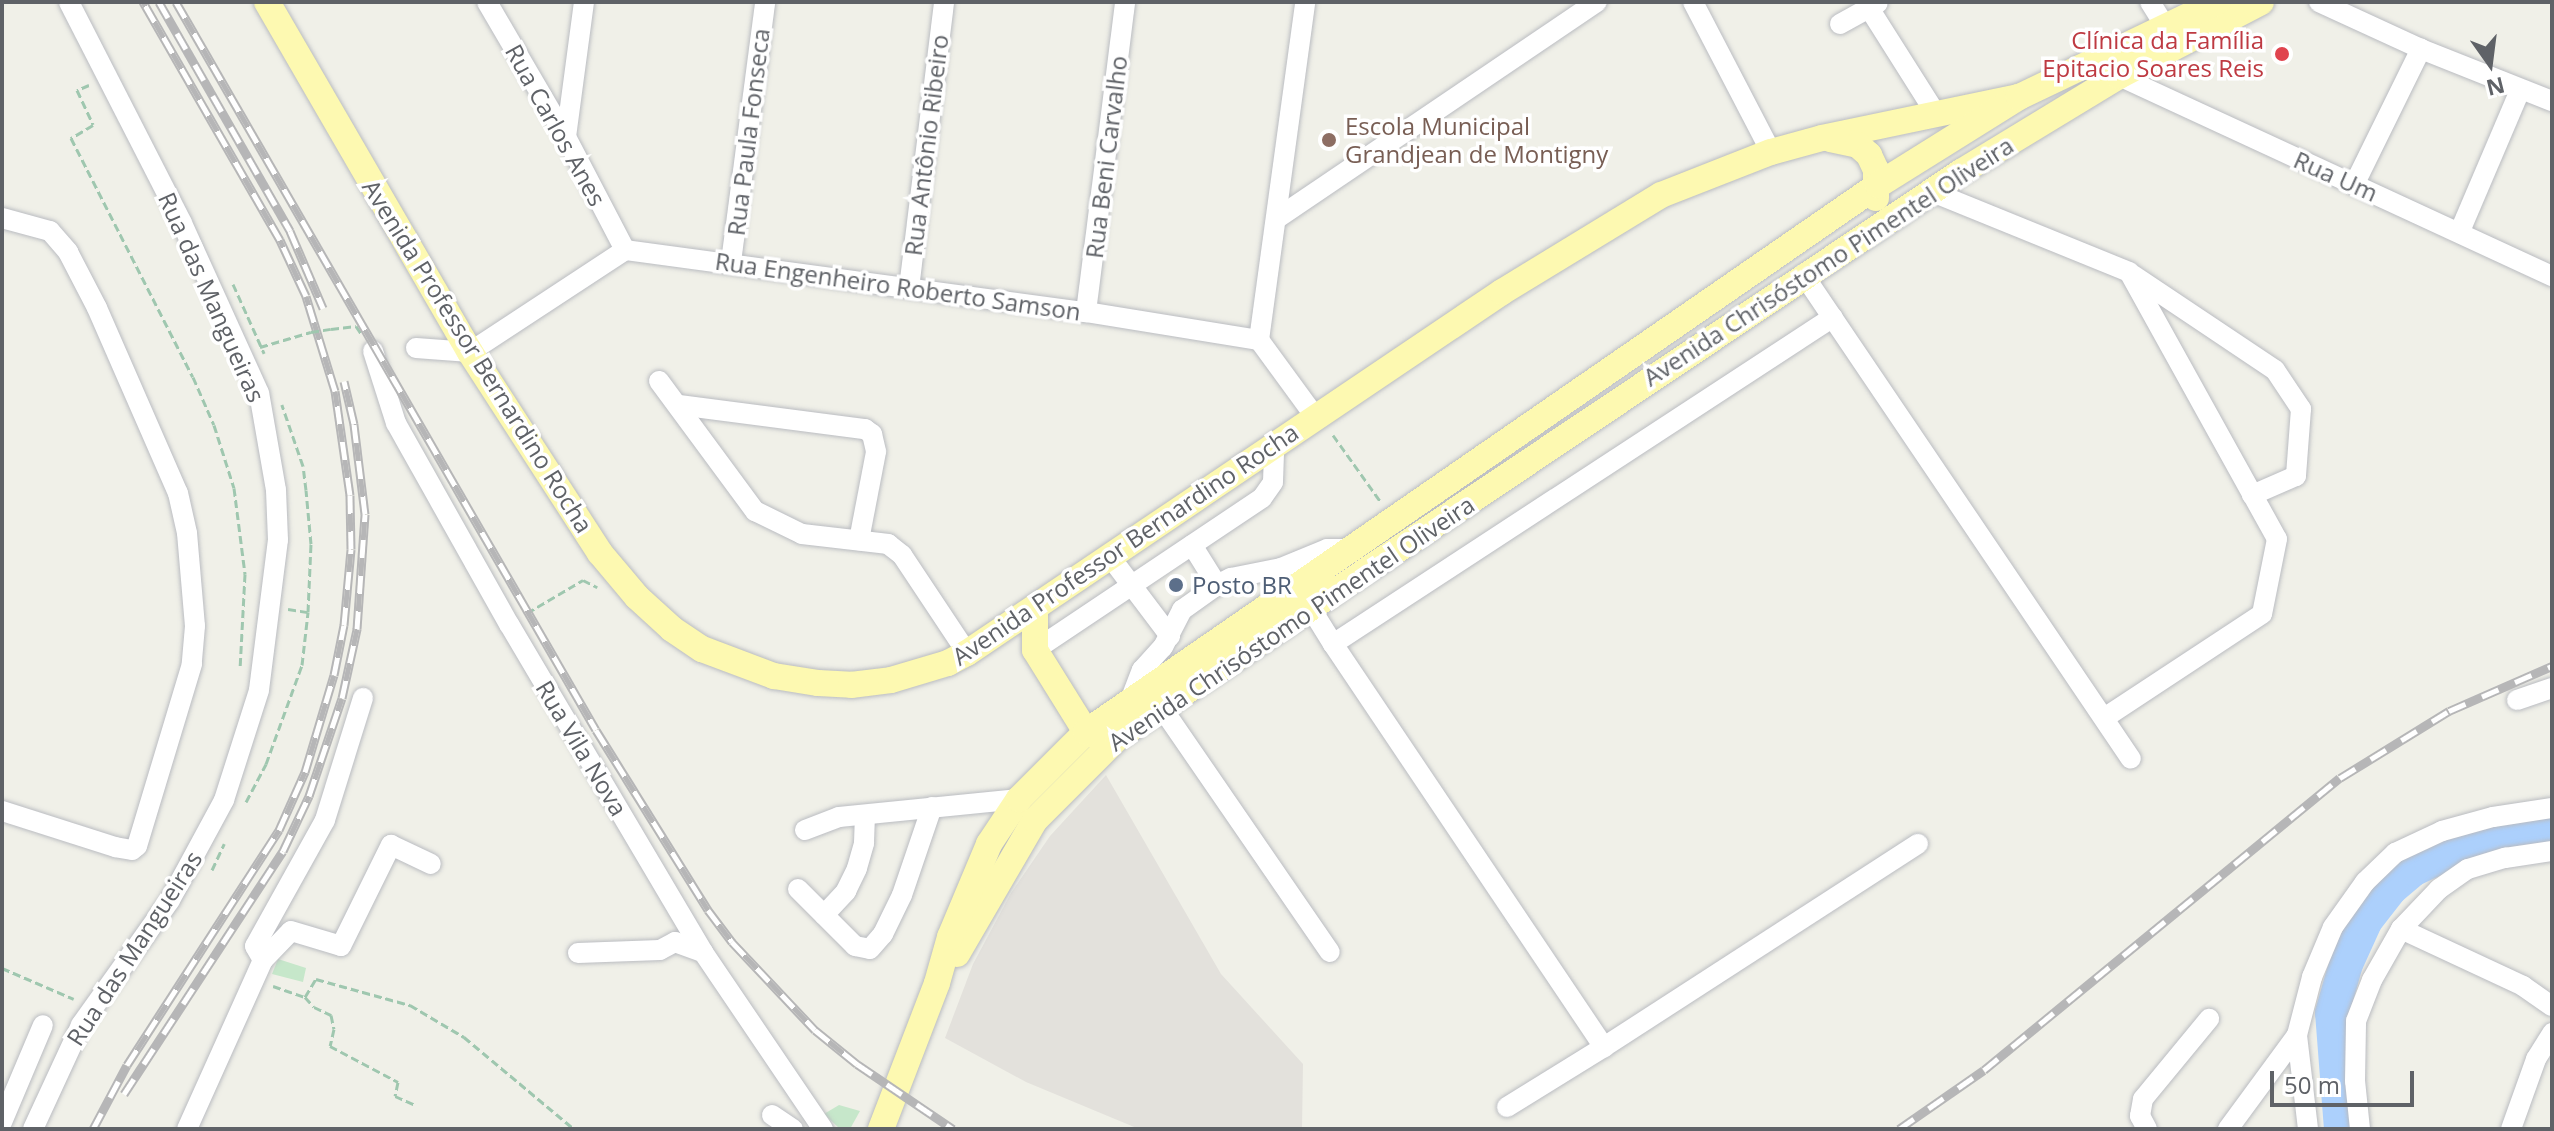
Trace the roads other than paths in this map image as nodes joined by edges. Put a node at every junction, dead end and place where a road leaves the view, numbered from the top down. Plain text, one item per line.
1 (69, 2) edge
2 (267, 2) edge
3 (487, 2) edge
4 (584, 2) edge
5 (765, 2) edge
6 (944, 2) edge
7 (1125, 2) edge
8 (1305, 2) edge
9 (1597, 2) edge
10 (1693, 2) edge
11 (2150, 2) edge
12 (2217, 2) edge
13 (2261, 2) edge
14 (2319, 2) edge
15 (1874, 5) edge
16 (1840, 24) dead end
17 (2166, 28) junction
18 (2421, 49) junction
19 (2119, 76) junction
20 (2520, 90) junction
21 (2019, 97) junction
22 (2552, 101) edge
23 (1936, 114) junction
24 (566, 137) junction
25 (1822, 138) junction
26 (1771, 152) junction
27 (1878, 185) junction
28 (2354, 185) junction
29 (1930, 191) junction
30 (1279, 217) junction
31 (2, 218) edge
32 (2460, 231) junction
33 (625, 250) junction
34 (731, 262) junction
35 (1813, 268) junction
36 (2129, 272) junction
37 (2552, 276) edge
38 (909, 288) junction
39 (1086, 312) junction
40 (1833, 317) junction
41 (1259, 340) junction
42 (416, 348) dead end
43 (373, 351) road end
44 (470, 352) junction
45 (659, 381) dead end
46 (679, 405) junction
47 (1318, 417) junction
48 (1274, 446) junction
49 (2252, 495) junction
50 (1198, 497) junction
51 (1218, 528) junction
52 (859, 540) junction
53 (1192, 545) junction
54 (1350, 549) junction
55 (1111, 558) junction
56 (1217, 585) junction
57 (1130, 586) junction
58 (1310, 607) junction
59 (1035, 610) junction
60 (1170, 636) junction
61 (991, 638) junction
62 (1333, 644) junction
63 (1035, 650) junction
64 (967, 653) junction
65 (2552, 688) edge
66 (363, 698) dead end
67 (1131, 698) junction
68 (2517, 700) dead end
69 (1162, 708) junction
70 (2106, 717) junction
71 (1086, 732) junction
72 (1118, 737) junction
73 (2131, 759) dead end
74 (1019, 799) junction
75 (932, 807) junction
76 (2552, 808) edge
77 (2, 811) edge
78 (865, 815) junction
79 (805, 830) dead end
80 (1918, 844) dead end
81 (2552, 851) edge
82 (431, 864) dead end
83 (798, 889) dead end
84 (824, 915) junction
85 (2401, 929) junction
86 (703, 952) junction
87 (1330, 952) dead end
88 (578, 953) dead end
89 (263, 960) junction
90 (937, 983) junction
91 (2552, 1006) edge
92 (2209, 1019) dead end
93 (43, 1025) dead end
94 (2552, 1033) edge
95 (2297, 1035) junction
96 (1604, 1047) junction
97 (1507, 1107) dead end
98 (772, 1115) dead end
99 (2, 1122) edge
100 (33, 1129) edge
101 (187, 1129) edge
102 (793, 1129) edge
103 (823, 1129) edge
104 (881, 1129) edge
105 (2147, 1129) edge
106 (2228, 1129) edge
107 (2308, 1129) edge
108 (2360, 1129) edge
109 (2511, 1129) edge

1 - 100 street, Rua das Mangueiras
2 - 44 main road, Avenida Professor Bernardino Rocha
3 - 24 street, Rua Carlos Anes
4 - 24 street
5 - 34 street, Rua Paula Fonseca
6 - 38 street, Rua Antônio Ribeiro
7 - 39 street, Rua Beni Carvalho
8 - 30 street
9 - 30 street
10 - 26 street
11 - 17 street
12 - 17 main road, Avenida Chrisóstomo Pimentel Oliveira
13 - 19 main road, Avenida Chrisóstomo Pimentel Oliveira
14 - 18 street
15 - 16 street
15 - 23 street
17 - 21 main road, Avenida Chrisóstomo Pimentel Oliveira
18 - 20 street
18 - 28 street
19 - 28 street, Rua Um
19 - 29 main road, Avenida Chrisóstomo Pimentel Oliveira
20 - 22 street
20 - 32 street
21 - 23 main road, Avenida Professor Bernardino Rocha
21 - 27 main road, Avenida Chrisóstomo Pimentel Oliveira
23 - 25 main road, Avenida Professor Bernardino Rocha
24 - 33 street, Rua Carlos Anes
25 - 26 main road, Avenida Professor Bernardino Rocha
25 - 27 main road
26 - 47 main road, Avenida Professor Bernardino Rocha
27 - 35 main road
27 - 54 main road, Avenida Chrisóstomo Pimentel Oliveira
28 - 32 street, Rua Um
29 - 35 main road, Avenida Chrisóstomo Pimentel Oliveira
29 - 36 street
30 - 41 street
31 - 77 street
32 - 37 street, Rua Um
33 - 34 street, Rua Engenheiro Roberto Samson
33 - 44 street
34 - 38 street, Rua Engenheiro Roberto Samson
35 - 40 street
35 - 58 main road, Avenida Chrisóstomo Pimentel Oliveira
36 - 49 street
36 - 49 street
38 - 39 street, Rua Engenheiro Roberto Samson
39 - 41 street, Rua Engenheiro Roberto Samson
40 - 62 street
40 - 70 street
41 - 47 street
42 - 44 street
43 - 86 street, Rua Vila Nova
44 - 64 main road, Avenida Professor Bernardino Rocha
45 - 46 street
46 - 52 street
46 - 52 street
47 - 48 main road, Avenida Professor Bernardino Rocha
48 - 50 main road, Avenida Professor Bernardino Rocha
48 - 51 street
49 - 70 street
50 - 51 street
50 - 55 main road, Avenida Professor Bernardino Rocha
51 - 53 street
52 - 64 street
53 - 56 street
53 - 57 street
54 - 56 street
54 - 67 main road, Avenida Chrisóstomo Pimentel Oliveira
55 - 57 street
55 - 59 main road, Avenida Professor Bernardino Rocha
56 - 60 street
57 - 60 street
57 - 63 street
58 - 62 street
58 - 69 main road, Avenida Chrisóstomo Pimentel Oliveira
59 - 61 main road, Avenida Professor Bernardino Rocha
59 - 63 main road
60 - 67 street
61 - 63 main road
61 - 64 main road, Avenida Professor Bernardino Rocha
62 - 96 street
63 - 71 main road
65 - 68 street
66 - 89 street
67 - 71 main road, Avenida Chrisóstomo Pimentel Oliveira
69 - 72 main road, Avenida Chrisóstomo Pimentel Oliveira
69 - 87 street
70 - 73 street
71 - 72 main road
71 - 74 main road, Avenida Chrisóstomo Pimentel Oliveira
72 - 90 main road, Avenida Chrisóstomo Pimentel Oliveira
74 - 75 street
74 - 90 main road, Avenida Chrisóstomo Pimentel Oliveira
75 - 78 street
75 - 84 street
76 - 95 street
78 - 79 street
78 - 84 street
80 - 96 street
81 - 85 street
82 - 89 street
83 - 84 street
85 - 91 street
85 - 108 street
86 - 88 street
86 - 103 street, Rua Vila Nova
89 - 101 street
90 - 104 main road
92 - 105 street
93 - 99 street
94 - 109 street
95 - 106 street
95 - 107 street
96 - 97 street
98 - 102 street

